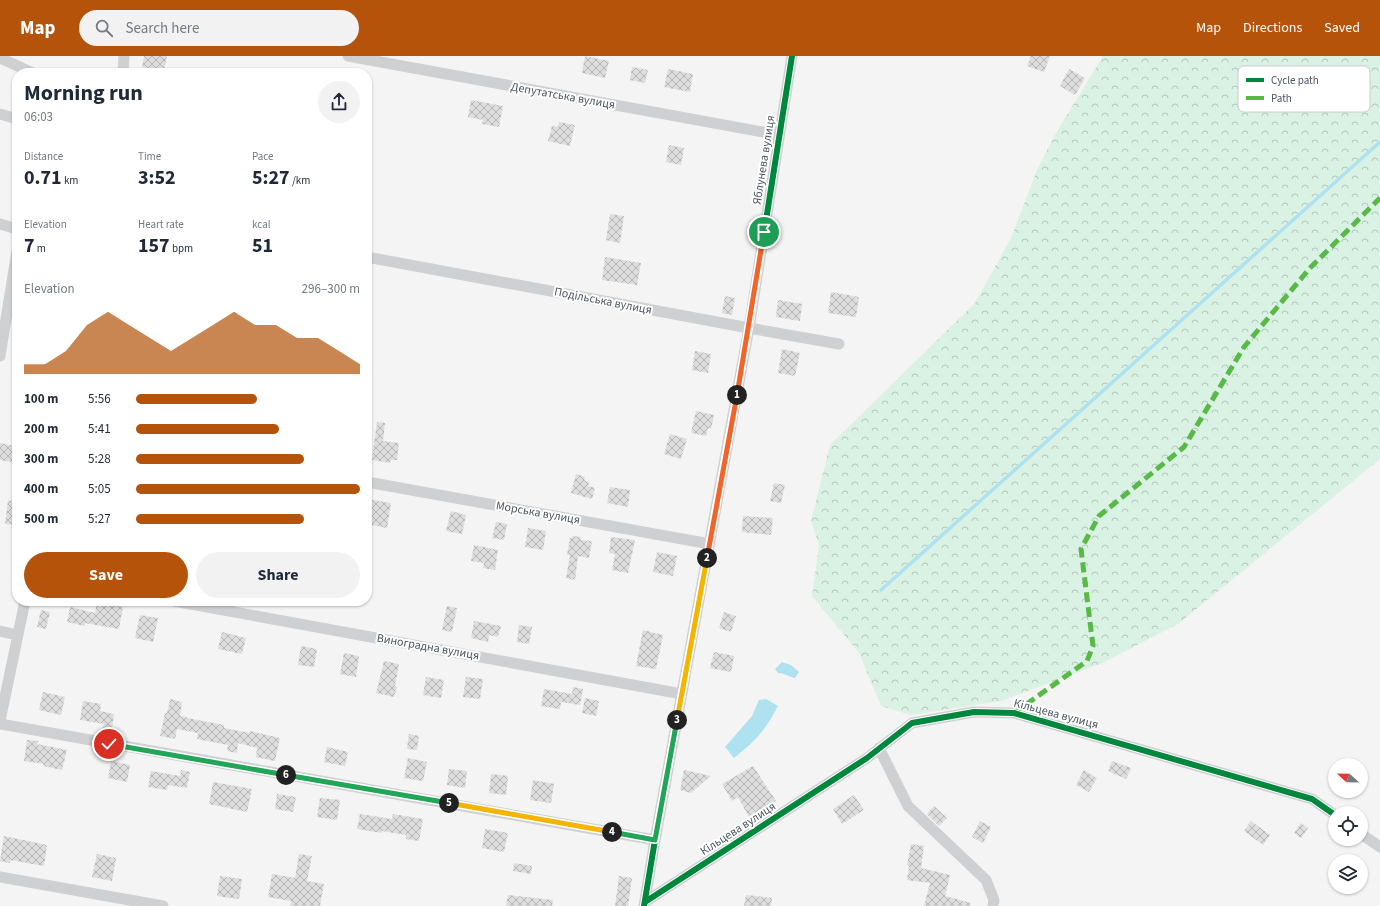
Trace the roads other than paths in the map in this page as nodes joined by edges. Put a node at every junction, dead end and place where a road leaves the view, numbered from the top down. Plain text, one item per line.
1 (124, 56) edge
2 (348, 56) edge
3 (792, 56) edge
4 (0, 58) edge
5 (22, 68) edge
6 (123, 68) edge
7 (0, 114) edge
8 (12, 118) edge
9 (779, 135) junction
10 (0, 224) edge
11 (12, 228) edge
12 (372, 258) edge
13 (12, 280) edge
14 (749, 328) junction
15 (1, 343) edge
16 (839, 344) dead end
17 (0, 356) edge
18 (372, 483) edge
19 (710, 544) junction
20 (24, 606) edge
21 (201, 606) edge
22 (0, 631) edge
23 (17, 635) junction
24 (682, 694) junction
25 (0, 723) edge
26 (879, 748) junction
27 (1328, 810) edge
28 (1368, 839) edge
29 (655, 840) junction
30 (1380, 847) edge
31 (0, 877) edge
32 (644, 904) edge
33 (164, 906) edge
34 (993, 906) edge

1 - 6 street
2 - 9 street, Депутатська вулиця
3 - 9 street, Яблунева вулиця
4 - 5 street
7 - 8 street
9 - 14 street, Яблунева вулиця
10 - 11 street
12 - 14 street, Подільська вулиця
13 - 15 street
14 - 16 street, Подільська вулиця
14 - 19 street, Яблунева вулиця
15 - 17 street
18 - 19 street, Морська вулиця
19 - 24 street, Яблунева вулиця
20 - 23 street
21 - 24 street, Виноградна вулиця
22 - 23 street
23 - 25 street
24 - 29 street, Яблунева вулиця
25 - 29 street
26 - 27 street, Кільцева вулиця
26 - 32 street, Кільцева вулиця
26 - 34 street
28 - 30 street
29 - 32 street, Яблунева вулиця
31 - 33 street

